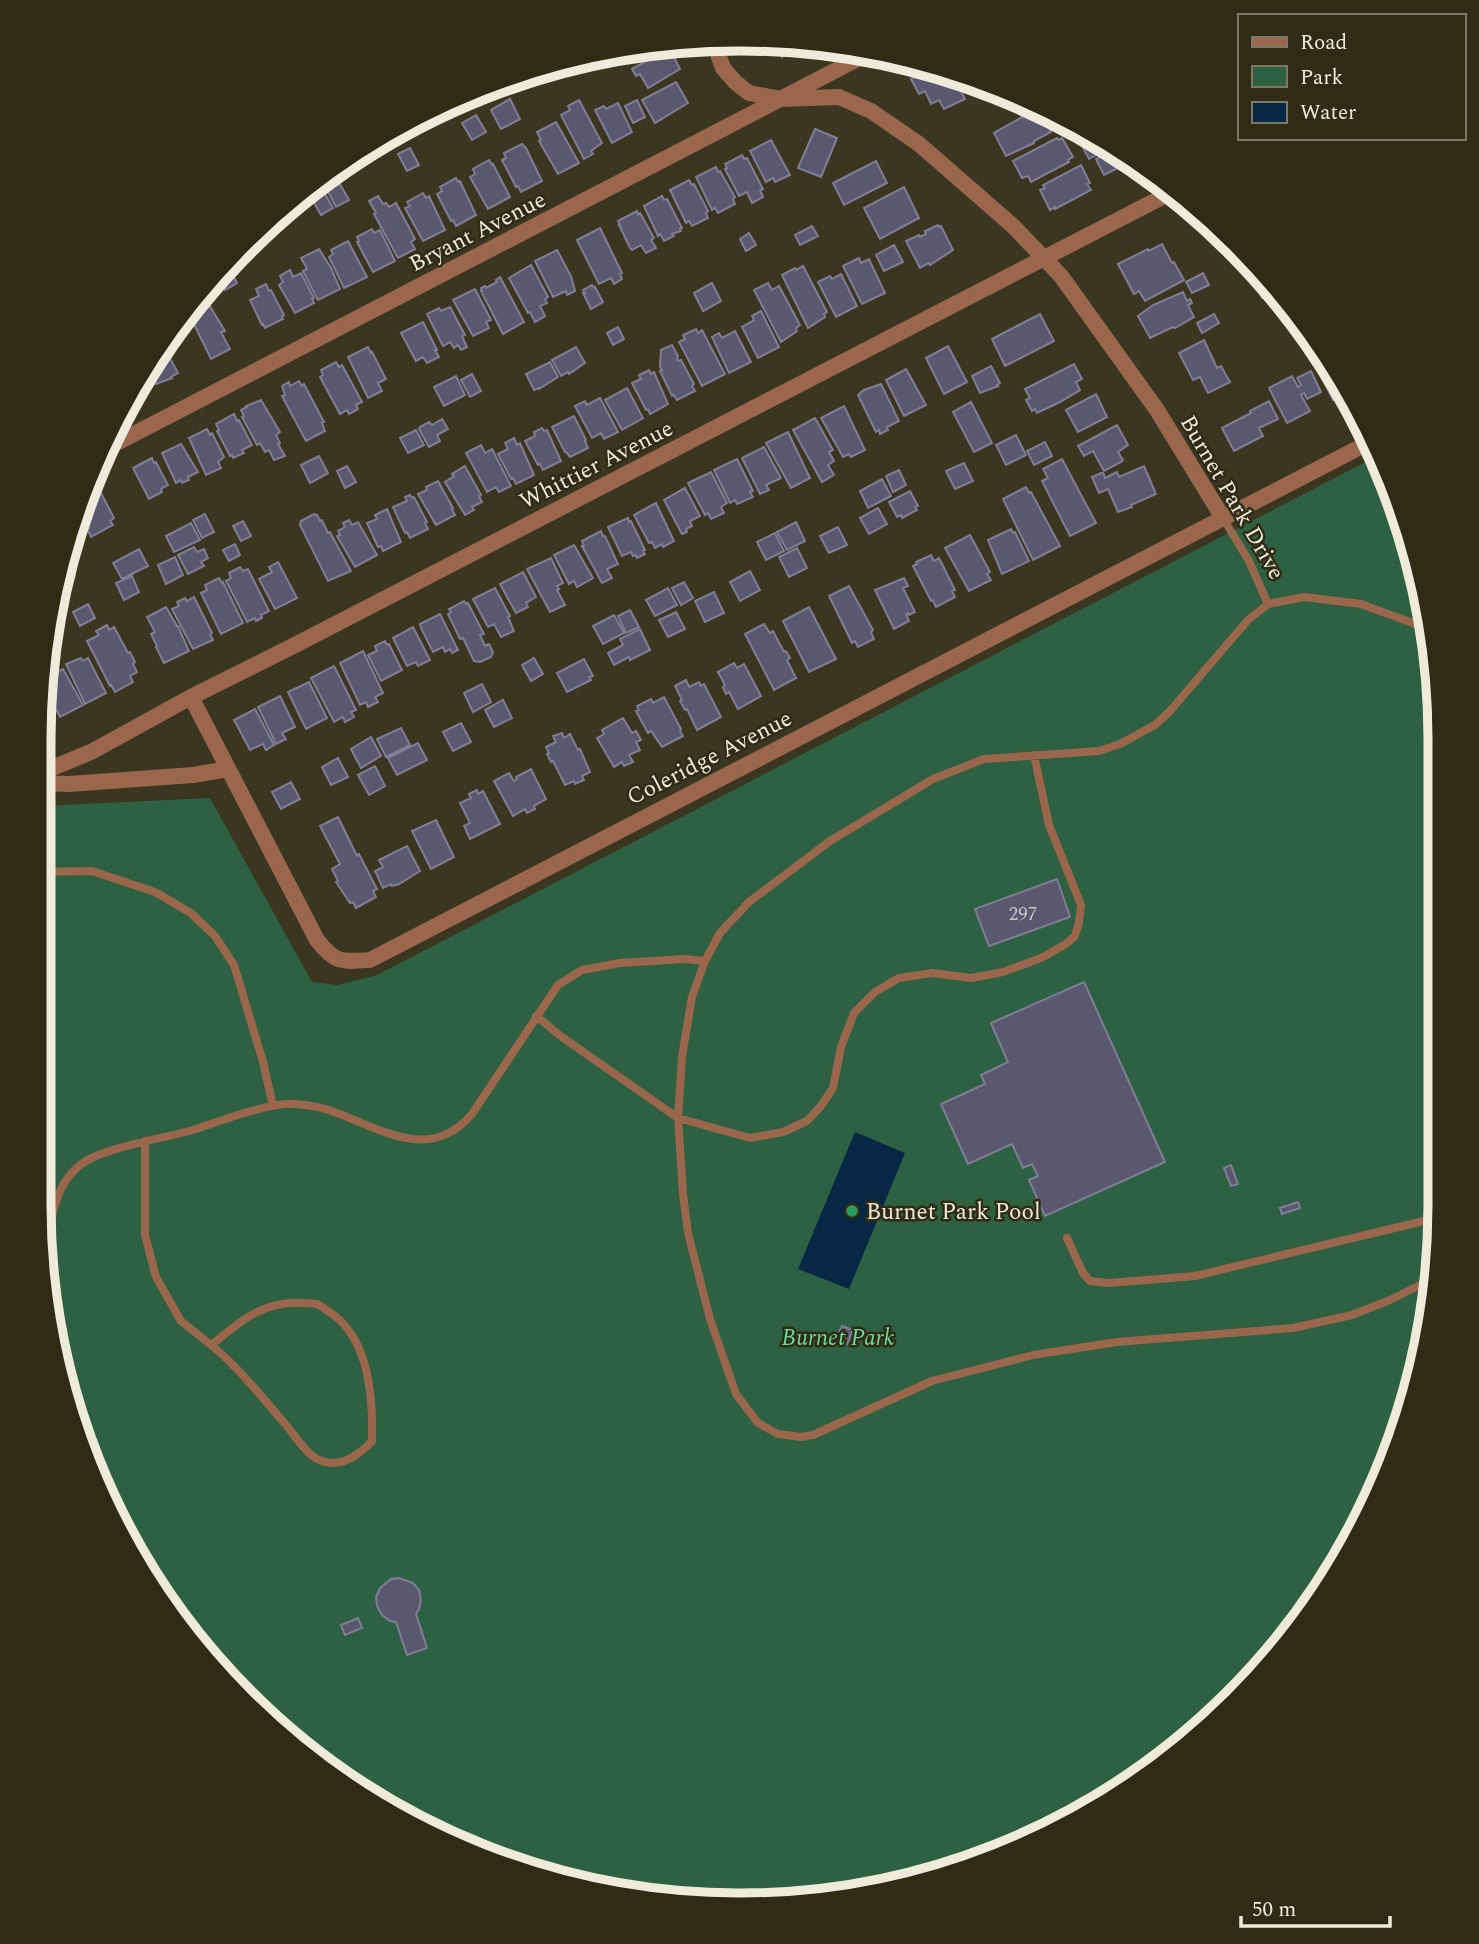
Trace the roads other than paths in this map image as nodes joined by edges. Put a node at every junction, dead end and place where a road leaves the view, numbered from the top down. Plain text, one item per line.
1 (718, 51) edge
2 (853, 61) edge
3 (780, 99) junction
4 (1163, 197) edge
5 (1044, 258) junction
6 (119, 442) edge
7 (1362, 446) edge
8 (1223, 518) junction
9 (1268, 604) junction
10 (1418, 626) edge
11 (191, 697) junction
12 (1034, 755) junction
13 (51, 768) edge
14 (228, 769) junction
15 (51, 783) edge
16 (51, 872) edge
17 (705, 961) junction
18 (536, 1016) junction
19 (273, 1106) junction
20 (678, 1118) junction
21 (145, 1141) junction
22 (51, 1218) edge
23 (1428, 1221) edge
24 (1067, 1238) dead end
25 (1423, 1283) edge
26 (211, 1345) junction

1 - 3 street, Burnet Park Drive
2 - 3 street, Bryant Avenue
3 - 5 street, Burnet Park Drive
3 - 6 street, Bryant Avenue
4 - 5 street, Whittier Avenue
5 - 8 street, Burnet Park Drive
5 - 11 street, Whittier Avenue
7 - 8 street, Coleridge Avenue
8 - 9 lane, Burnet Park Drive
8 - 14 street, Coleridge Avenue
9 - 10 lane
9 - 12 lane, Burnet Park Drive
11 - 13 street, Whittier Avenue
11 - 14 street, Coleridge Avenue
12 - 17 lane, Burnet Park Drive
12 - 20 lane
14 - 15 street
16 - 19 lane
17 - 18 lane
17 - 20 lane, Burnet Park Drive
18 - 19 lane
18 - 20 lane
19 - 21 lane
20 - 25 lane, Burnet Park Drive
21 - 22 lane
21 - 26 lane
23 - 24 lane
26 - 26 lane

